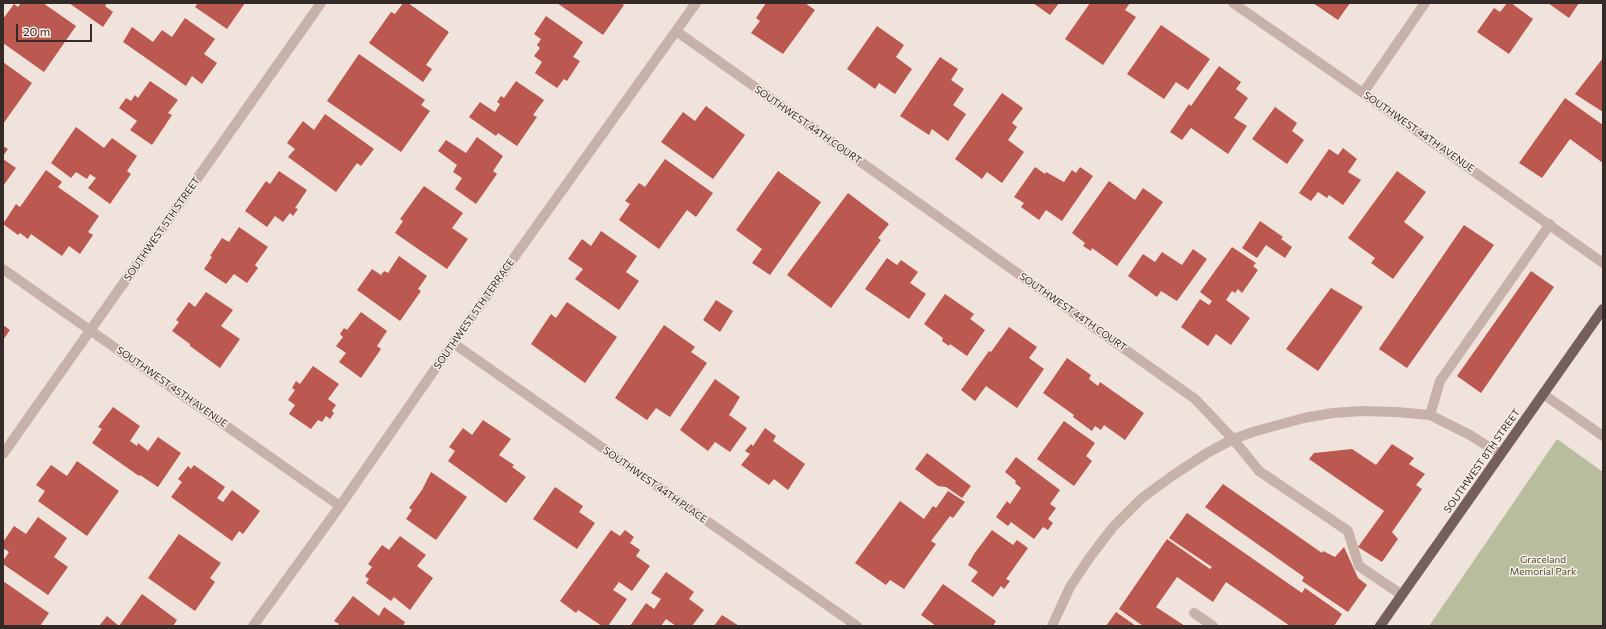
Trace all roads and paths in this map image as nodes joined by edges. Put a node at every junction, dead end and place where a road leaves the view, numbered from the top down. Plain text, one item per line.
1 (321, 3) edge
2 (696, 3) edge
3 (1233, 3) edge
4 (1426, 3) edge
5 (676, 31) junction
6 (1363, 92) junction
7 (1550, 224) junction
8 (1603, 263) edge
9 (3, 269) edge
10 (1603, 309) edge
11 (90, 329) junction
12 (453, 344) junction
13 (1543, 394) junction
14 (1430, 415) junction
15 (1603, 436) edge
16 (1233, 439) junction
17 (3, 454) edge
18 (1500, 454) junction
19 (340, 506) junction
20 (1402, 595) junction
21 (1194, 613) dead end
22 (253, 626) edge
23 (857, 626) edge
24 (1052, 626) edge
25 (1213, 626) edge
26 (1380, 626) edge

1 - 11 street, SOUTHWEST 5TH STREET
2 - 5 street, SOUTHWEST 5TH TERRACE
3 - 6 street, SOUTHWEST 44TH AVENUE
4 - 6 street
5 - 12 street, SOUTHWEST 5TH TERRACE
5 - 16 street, SOUTHWEST 44TH COURT
6 - 7 street, SOUTHWEST 44TH AVENUE
7 - 8 street, SOUTHWEST 44TH AVENUE
7 - 14 street
9 - 11 street, SOUTHWEST 45TH AVENUE
10 - 13 main road, SOUTHWEST 8TH STREET
11 - 17 street, SOUTHWEST 5TH STREET
11 - 19 street, SOUTHWEST 45TH AVENUE
12 - 19 street, SOUTHWEST 5TH TERRACE
12 - 23 street, SOUTHWEST 44TH PLACE
13 - 15 street
13 - 18 main road, SOUTHWEST 8TH STREET
14 - 16 street
14 - 18 street
16 - 20 street, SOUTHWEST 44TH COURT
16 - 24 street
18 - 20 main road, SOUTHWEST 8TH STREET
19 - 22 street, SOUTHWEST 5TH TERRACE
20 - 26 main road, SOUTHWEST 8TH STREET
21 - 25 street

